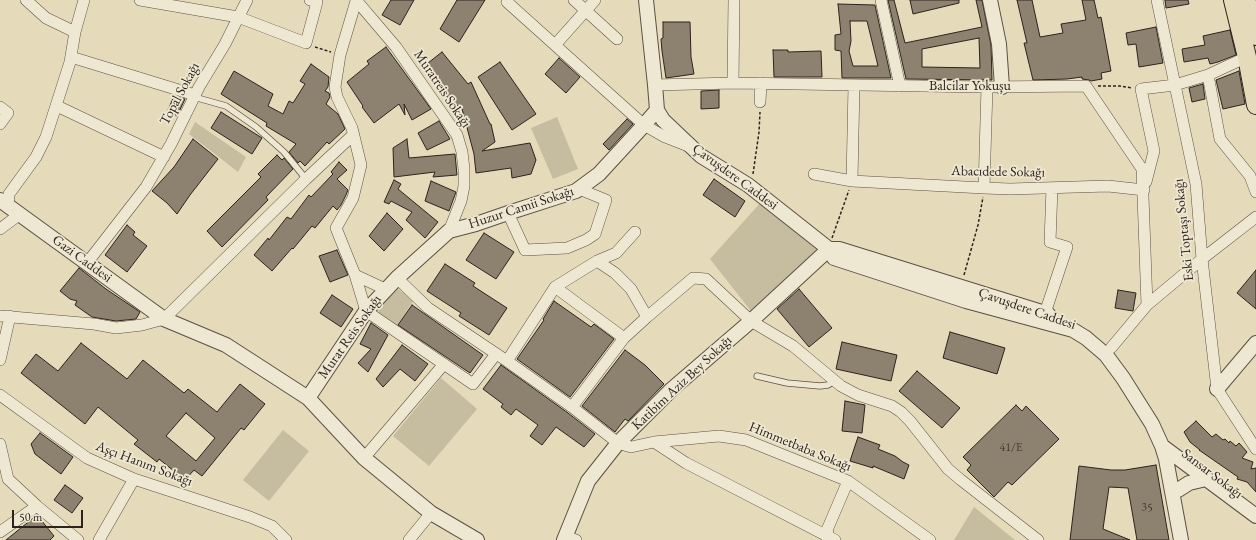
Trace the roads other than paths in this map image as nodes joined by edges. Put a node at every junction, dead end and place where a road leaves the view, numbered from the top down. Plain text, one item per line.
1 (26, 0) edge
2 (84, 0) edge
3 (140, 0) edge
4 (246, 0) edge
5 (310, 0) edge
6 (356, 0) edge
7 (574, 0) edge
8 (595, 0) edge
9 (646, 0) edge
10 (734, 0) edge
11 (882, 0) edge
12 (990, 0) edge
13 (1157, 0) edge
14 (1233, 0) edge
15 (1246, 0) edge
16 (508, 1) edge
17 (586, 11) junction
18 (238, 17) junction
19 (1255, 23) edge
20 (75, 32) junction
21 (617, 39) dead end
22 (555, 45) junction
23 (1252, 55) edge
24 (71, 57) junction
25 (1208, 75) junction
26 (733, 83) junction
27 (761, 83) junction
28 (655, 85) junction
29 (854, 85) junction
30 (1175, 85) junction
31 (900, 86) junction
32 (987, 87) junction
33 (1002, 87) junction
34 (195, 96) junction
35 (760, 102) road end
36 (1256, 105) edge
37 (57, 106) junction
38 (0, 107) edge
39 (657, 110) junction
40 (0, 124) edge
41 (644, 125) junction
42 (353, 135) junction
43 (693, 148) junction
44 (164, 157) junction
45 (814, 174) dead end
46 (306, 179) junction
47 (852, 181) junction
48 (984, 188) junction
49 (1052, 188) junction
50 (579, 189) junction
51 (1144, 190) junction
52 (1256, 192) edge
53 (4, 202) edge
54 (508, 213) junction
55 (20, 214) junction
56 (1256, 217) edge
57 (0, 229) edge
58 (449, 231) junction
59 (635, 232) dead end
60 (829, 249) junction
61 (1202, 259) junction
62 (597, 261) junction
63 (87, 263) junction
64 (355, 275) junction
65 (397, 278) junction
66 (555, 287) junction
67 (385, 289) junction
68 (959, 292) junction
69 (1147, 305) junction
70 (366, 311) junction
71 (1045, 313) junction
72 (5, 316) edge
73 (647, 317) junction
74 (164, 319) junction
75 (751, 321) junction
76 (624, 338) junction
77 (1256, 343) edge
78 (1108, 351) junction
79 (496, 354) junction
80 (0, 360) edge
81 (507, 361) junction
82 (444, 364) junction
83 (757, 376) dead end
84 (834, 381) junction
85 (1217, 389) junction
86 (0, 395) edge
87 (308, 398) junction
88 (572, 408) junction
89 (654, 442) junction
90 (618, 443) junction
91 (0, 444) edge
92 (1166, 446) junction
93 (1256, 449) edge
94 (364, 458) junction
95 (4, 478) edge
96 (134, 479) junction
97 (1206, 479) junction
98 (848, 481) junction
99 (1178, 490) junction
100 (37, 506) junction
101 (1256, 507) edge
102 (431, 513) junction
103 (1256, 516) edge
104 (0, 532) edge
105 (569, 539) edge
106 (830, 539) edge
107 (78, 540) edge
108 (99, 540) edge
109 (286, 540) edge
110 (409, 540) edge
111 (477, 540) edge
112 (930, 540) edge
113 (1038, 540) edge
114 (1181, 540) edge
115 (1188, 540) edge

1 - 20 street
2 - 20 street
3 - 18 street
4 - 18 street, Topal Sokağı
5 - 18 street
6 - 42 street
6 - 58 street, Muratreis Sokağı
7 - 17 street
8 - 17 street
9 - 28 street
10 - 26 street
11 - 31 street
12 - 33 street
13 - 30 street, Eski Toptaşı Sokağı
14 - 23 main road
15 - 19 main road
16 - 22 street
17 - 21 street
17 - 22 street
18 - 34 street, Topal Sokağı
20 - 24 street
22 - 41 street
23 - 25 street
23 - 36 main road
24 - 34 street
24 - 37 street
25 - 30 street
25 - 52 street
26 - 27 street, Balcilar Yokuşu
26 - 28 street, Balcilar Yokuşu
27 - 29 street, Balcilar Yokuşu
27 - 35 street
28 - 39 street
29 - 31 street, Balcilar Yokuşu
29 - 47 street
30 - 51 street
30 - 61 street, Eski Toptaşı Sokağı
31 - 32 street, Balcilar Yokuşu
32 - 33 street, Balcilar Yokuşu
32 - 48 street
33 - 51 street, Balcilar Yokuşu
34 - 44 street, Topal Sokağı
34 - 46 lane
37 - 44 street
37 - 53 street
38 - 40 street
39 - 41 street, Huzur Camii Sokağı
39 - 43 street, Çavuşdere Caddesi
41 - 43 street
41 - 50 street, Huzur Camii Sokağı
42 - 46 street
42 - 64 street
43 - 60 street, Çavuşdere Caddesi
44 - 63 street, Topal Sokağı
45 - 47 street, Abacıdede Sokağı
46 - 74 street
47 - 48 street, Abacıdede Sokağı
48 - 49 street, Abacıdede Sokağı
49 - 51 street, Abacıdede Sokağı
49 - 71 street
50 - 54 street, Huzur Camii Sokağı
50 - 54 street
51 - 69 street
53 - 55 street, Gazi Caddesi
54 - 58 street, Huzur Camii Sokağı
55 - 57 street
55 - 63 street, Gazi Caddesi
56 - 61 street
58 - 65 street, Murat Reis Sokağı
59 - 62 street
60 - 68 street, Çavuşdere Caddesi
60 - 75 street, Katibim Aziz Bey Sokağı
61 - 69 street
61 - 85 street, Eski Toptaşı Sokağı
62 - 66 street
62 - 73 street
63 - 74 street, Gazi Caddesi
64 - 67 street
64 - 70 street
65 - 67 street, Murat Reis Sokağı
65 - 79 street
66 - 76 street
66 - 81 street
67 - 70 street, Murat Reis Sokağı
68 - 71 street, Çavuşdere Caddesi
68 - 78 street, Çavuşdere Caddesi
69 - 78 street
70 - 82 street
70 - 87 street, Murat Reis Sokağı
71 - 78 street, Çavuşdere Caddesi
72 - 74 street
72 - 80 street
73 - 75 street
73 - 76 street
74 - 87 street, Gazi Caddesi
75 - 84 street
75 - 90 street, Katibim Aziz Bey Sokağı
76 - 88 street
77 - 85 street
78 - 92 street, Çavuşdere Caddesi
79 - 81 street
79 - 82 street
81 - 88 street
82 - 94 street
83 - 84 lane
84 - 113 street
85 - 93 street, Eski Toptaşı Sokağı
86 - 96 street, Aşçı Hanım Sokağı
87 - 94 street, Gazi Caddesi
88 - 90 street
89 - 90 street, Himmetbaba Sokağı
89 - 98 street, Himmetbaba Sokağı
89 - 106 street
90 - 105 street, Katibim Aziz Bey Sokağı
91 - 95 street
92 - 97 street
92 - 99 street, Çavuşdere Caddesi
92 - 101 street, Sansar Sokağı
92 - 114 street, Çavuşdere Caddesi
94 - 102 street, Gazi Caddesi
95 - 100 street
96 - 108 street
96 - 109 street, Aşçı Hanım Sokağı
97 - 99 street
97 - 103 street
98 - 106 street
98 - 112 street, Himmetbaba Sokağı
99 - 115 street, Çavuşdere Caddesi
100 - 104 street
100 - 107 street
102 - 110 street
102 - 111 street, Gazi Caddesi

